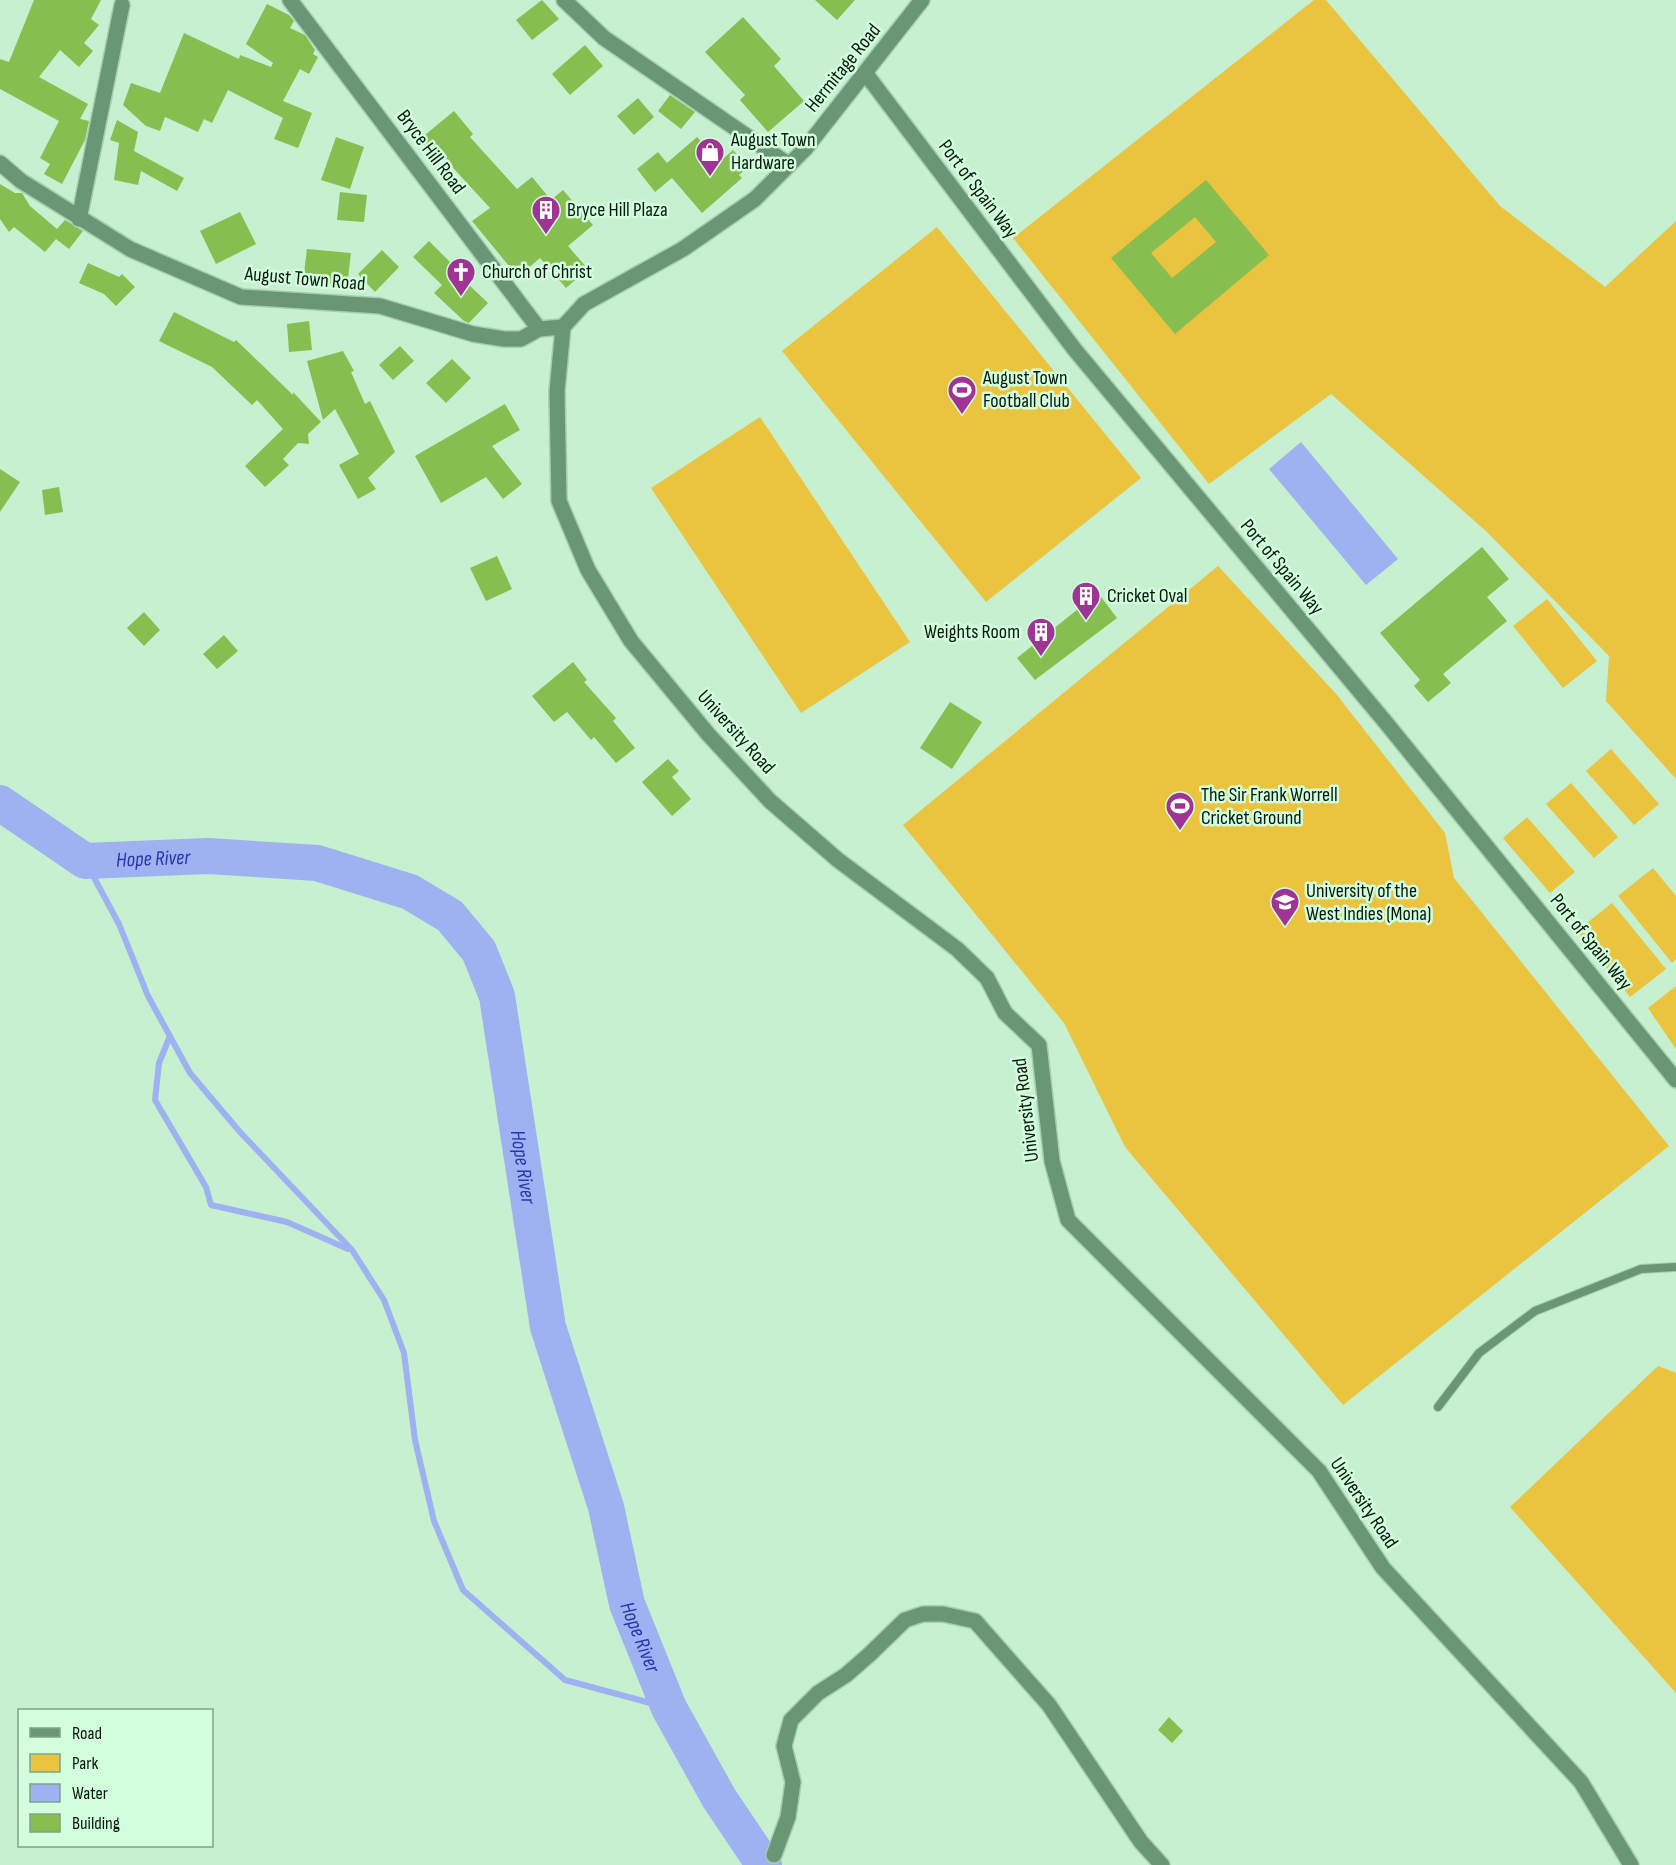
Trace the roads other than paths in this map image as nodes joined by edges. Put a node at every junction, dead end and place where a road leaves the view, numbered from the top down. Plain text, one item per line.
1 (290, 0) edge
2 (564, 0) edge
3 (922, 0) edge
4 (122, 4) dead end
5 (866, 74) junction
6 (0, 163) edge
7 (789, 165) junction
8 (79, 219) junction
9 (562, 327) junction
10 (539, 329) junction
11 (1676, 1080) edge
12 (1676, 1267) edge
13 (1438, 1407) dead end
14 (774, 1855) dead end
15 (1162, 1865) edge
16 (1631, 1865) edge

1 - 10 street, Bryce Hill Road
2 - 7 street
3 - 5 street, Hermitage Road
4 - 8 street
5 - 7 street, Hermitage Road
5 - 11 street, Port of Spain Way
6 - 8 street, August Town Road
7 - 9 street, Hermitage Road
8 - 10 street, August Town Road
9 - 10 street, August Town Road
9 - 16 street, University Road
12 - 13 lane
14 - 15 street

